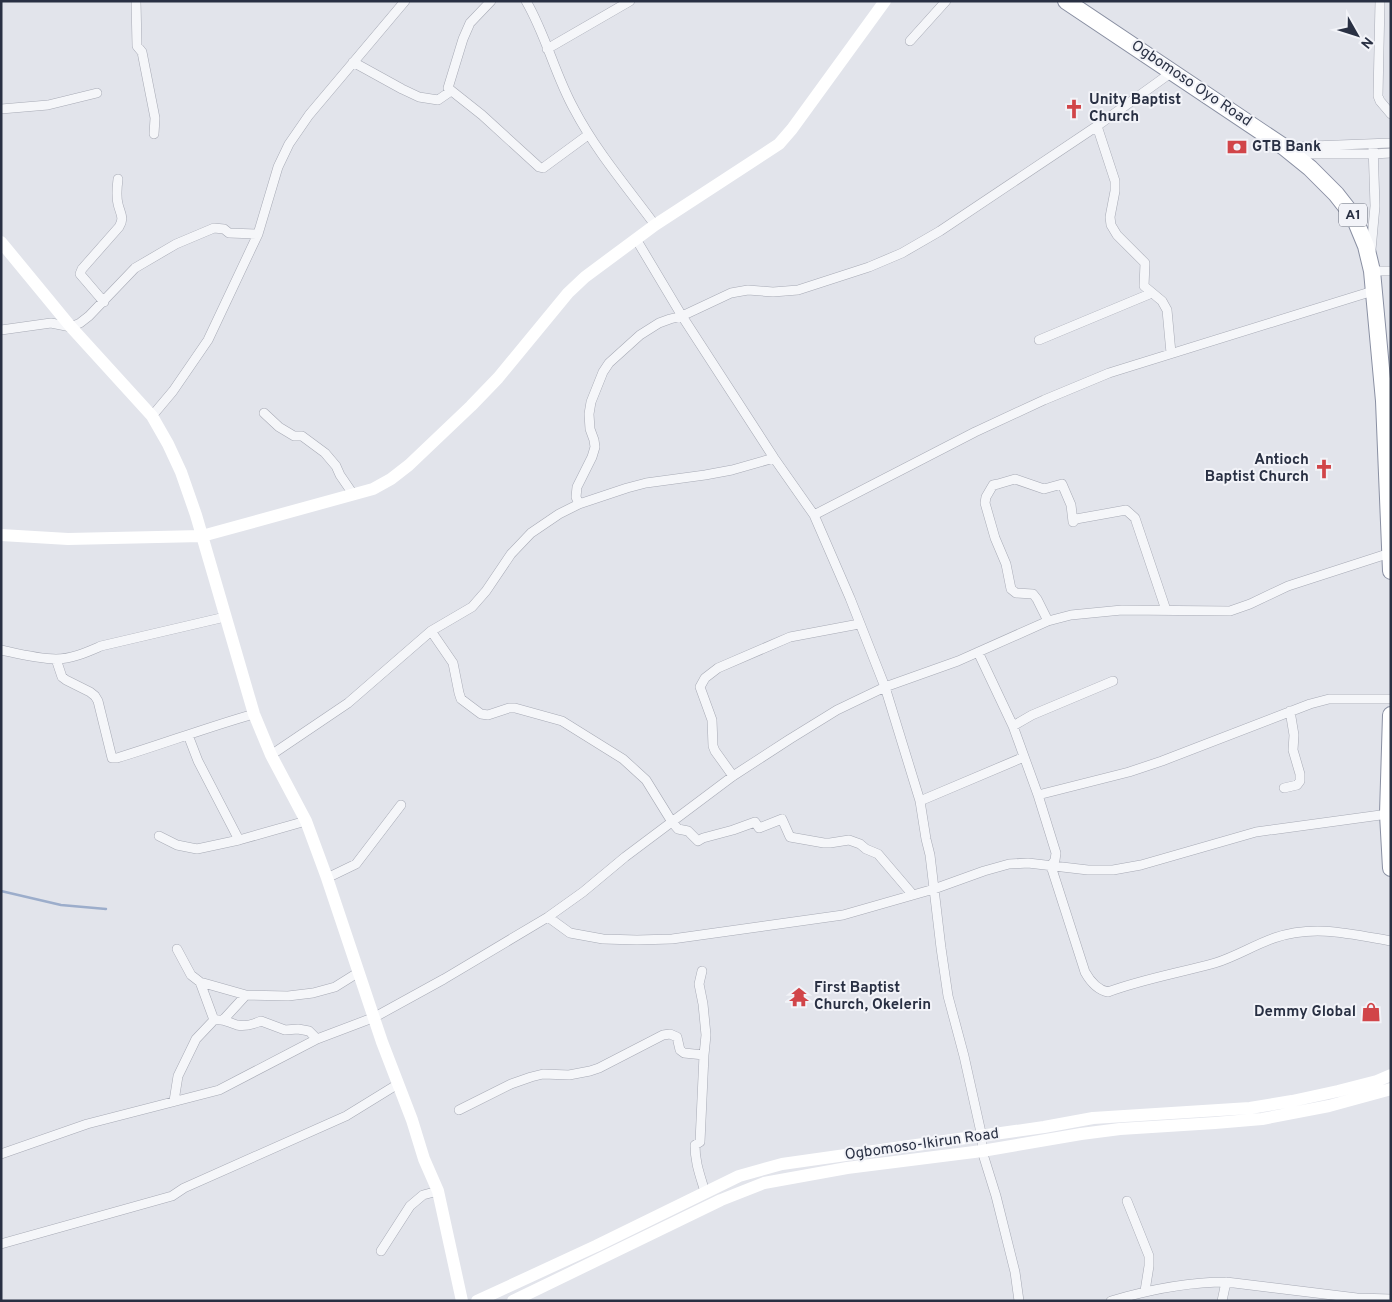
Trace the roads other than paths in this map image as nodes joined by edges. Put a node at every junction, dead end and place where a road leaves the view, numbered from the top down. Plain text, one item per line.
1 (136, 1) edge
2 (405, 1) edge
3 (491, 1) edge
4 (526, 1) edge
5 (630, 1) edge
6 (885, 1) edge
7 (946, 1) edge
8 (1066, 1) edge
9 (1380, 1) edge
10 (910, 41) dead end
11 (547, 50) junction
12 (353, 62) junction
13 (1172, 72) junction
14 (451, 91) junction
15 (97, 93) dead end
16 (1, 109) edge
17 (1391, 114) edge
18 (1097, 126) junction
19 (154, 134) dead end
20 (588, 134) junction
21 (1391, 143) edge
22 (1288, 150) junction
23 (1373, 150) junction
24 (1391, 153) edge
25 (118, 179) dead end
26 (655, 225) junction
27 (258, 234) junction
28 (636, 239) junction
29 (1, 242) edge
30 (1371, 267) junction
31 (1391, 271) edge
32 (1373, 291) junction
33 (1152, 293) junction
34 (104, 302) junction
35 (682, 316) junction
36 (71, 327) junction
37 (1, 330) edge
38 (1039, 340) dead end
39 (1172, 353) junction
40 (264, 413) dead end
41 (152, 416) junction
42 (774, 458) junction
43 (353, 494) junction
44 (579, 504) junction
45 (814, 515) junction
46 (1, 535) edge
47 (202, 536) junction
48 (1390, 553) edge
49 (1391, 571) edge
50 (1166, 610) junction
51 (226, 617) junction
52 (1048, 621) junction
53 (859, 624) junction
54 (430, 631) junction
55 (1, 650) edge
56 (978, 652) junction
57 (56, 659) junction
58 (1113, 681) dead end
59 (885, 687) junction
60 (1391, 699) edge
61 (1290, 711) junction
62 (254, 714) junction
63 (1391, 715) edge
64 (1013, 726) junction
65 (188, 735) junction
66 (271, 755) junction
67 (1024, 757) junction
68 (733, 776) junction
69 (1284, 788) dead end
70 (1038, 794) junction
71 (920, 801) junction
72 (401, 805) dead end
73 (1388, 814) junction
74 (306, 821) junction
75 (672, 822) junction
76 (159, 836) dead end
77 (239, 840) junction
78 (1050, 866) junction
79 (1391, 868) edge
80 (327, 878) junction
81 (934, 889) junction
82 (913, 895) junction
83 (548, 917) junction
84 (1391, 941) edge
85 (177, 949) dead end
86 (702, 971) dead end
87 (359, 972) junction
88 (200, 982) junction
89 (246, 995) junction
90 (375, 1017) junction
91 (224, 1019) junction
92 (214, 1020) junction
93 (317, 1040) junction
94 (704, 1055) junction
95 (1391, 1076) edge
96 (398, 1084) junction
97 (1391, 1089) edge
98 (174, 1101) junction
99 (459, 1110) dead end
100 (982, 1137) junction
101 (982, 1151) junction
102 (1, 1154) edge
103 (438, 1191) junction
104 (706, 1192) junction
105 (1127, 1202) dead end
106 (1, 1244) edge
107 (381, 1251) dead end
108 (1226, 1282) junction
109 (1145, 1292) junction
110 (1391, 1299) edge
111 (462, 1301) edge
112 (477, 1301) edge
113 (513, 1301) edge
114 (1020, 1301) edge
115 (1111, 1301) edge
116 (1222, 1301) edge

1 - 19 street
2 - 12 street
3 - 14 street
4 - 11 street
5 - 11 street
6 - 26 street
7 - 10 street
8 - 13 highway, Ogbomoso Oyo Road / A1
9 - 17 street
11 - 20 street
12 - 14 street
12 - 27 street
13 - 18 street
13 - 22 highway, Ogbomoso Oyo Road / A1
14 - 20 street
15 - 16 street
18 - 33 street
18 - 35 street
20 - 26 street
21 - 23 street
22 - 23 street
22 - 30 highway, Ogbomoso Oyo Road / A1
23 - 24 street
23 - 30 street
25 - 34 street
26 - 28 street
27 - 34 street
27 - 41 street
28 - 35 street
28 - 43 street
29 - 36 street
30 - 31 street
30 - 32 highway, Ogbomoso Oyo Road / A1
32 - 39 street
32 - 48 highway, Ogbomoso Oyo Road / A1
33 - 38 street
33 - 39 street
34 - 36 street
35 - 42 street
35 - 44 street
36 - 37 street
36 - 41 street
39 - 45 street
40 - 43 street
41 - 47 street
42 - 44 street
42 - 45 street
43 - 47 street
44 - 54 street
45 - 53 street
46 - 47 street
47 - 51 street
48 - 49 highway, Ogbomoso Oyo Road / A1
48 - 50 street
50 - 52 street
50 - 52 street
51 - 57 street
51 - 62 street
52 - 56 street
53 - 59 street
53 - 68 street
54 - 66 street
54 - 75 street
55 - 57 street
56 - 59 street
56 - 64 street
57 - 65 street
58 - 64 street
59 - 68 street
59 - 71 street
60 - 61 street
61 - 69 street
61 - 70 street
62 - 65 street
62 - 66 street
63 - 73 highway
64 - 67 street
65 - 77 street
66 - 74 street
67 - 70 street
67 - 71 street
68 - 75 street
70 - 78 street
71 - 81 street
72 - 80 street
73 - 78 street
73 - 79 highway
74 - 77 street
74 - 80 street
75 - 82 street
75 - 83 street
76 - 77 street
78 - 81 street
78 - 84 street
80 - 87 street
81 - 82 street
81 - 100 street
82 - 83 street
83 - 90 street
85 - 88 street
86 - 94 street
87 - 89 street
87 - 90 street
88 - 89 street
88 - 92 street
89 - 91 street
90 - 93 street
90 - 96 street
91 - 92 street
91 - 93 street
92 - 98 street
93 - 98 street
94 - 99 street
94 - 104 street
95 - 100 street, Ogbomoso-Ikirun Road
96 - 103 street
96 - 106 street
97 - 101 street, Ogbomoso-Ikirun Road
98 - 102 street
100 - 101 street
100 - 104 street, Ogbomoso-Ikirun Road
101 - 113 street, Ogbomoso-Ikirun Road
101 - 114 street
103 - 107 street
103 - 111 street
104 - 112 street, Ogbomoso-Ikirun Road
105 - 109 street
108 - 109 street
108 - 110 street
108 - 116 street
109 - 115 street

